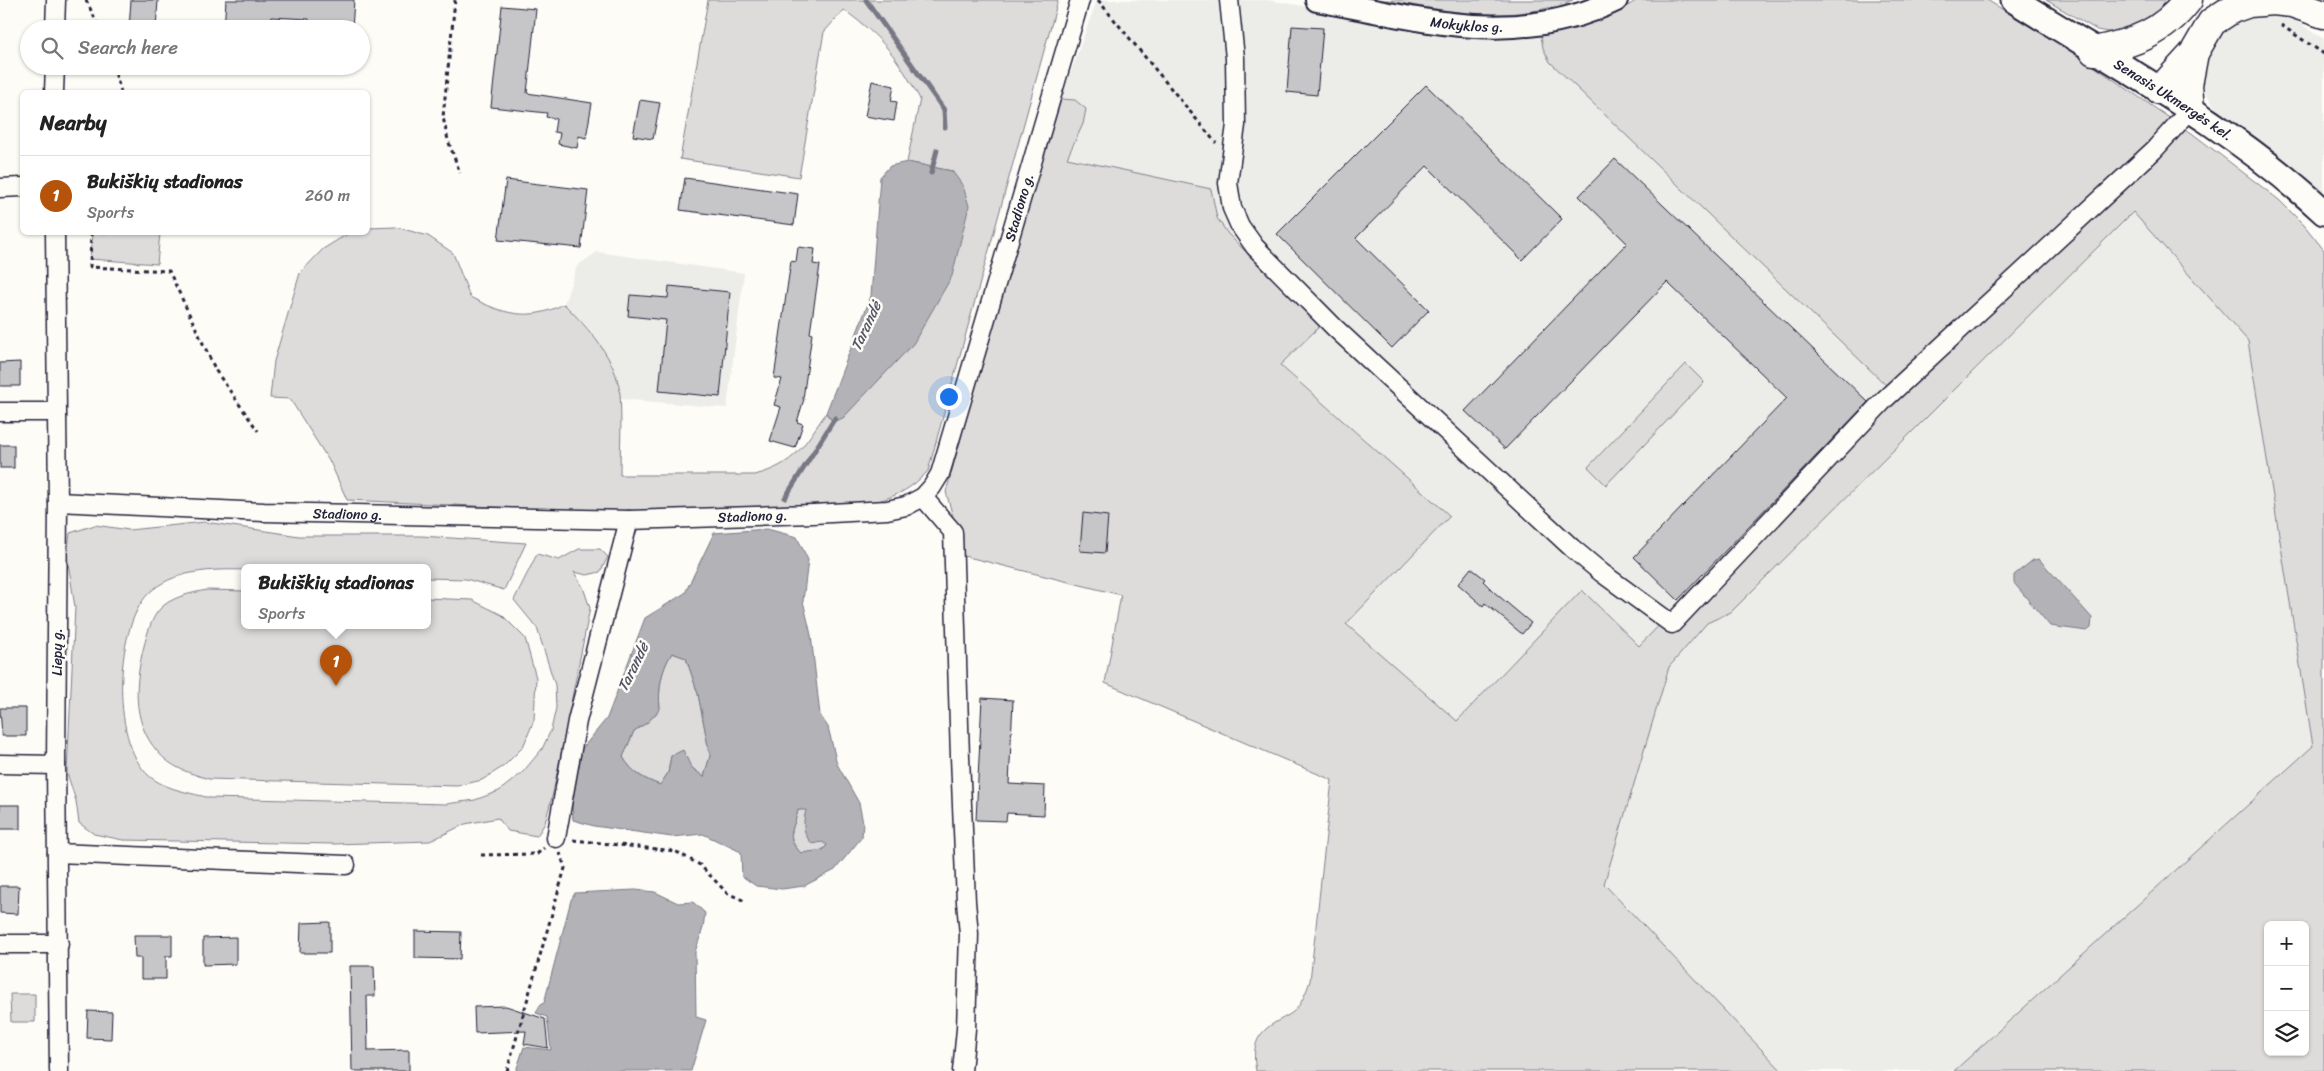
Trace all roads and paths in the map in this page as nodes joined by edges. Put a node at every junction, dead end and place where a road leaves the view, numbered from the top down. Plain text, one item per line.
1 (56, 0) edge
2 (86, 0) edge
3 (454, 0) edge
4 (1080, 0) edge
5 (1098, 0) edge
6 (1229, 0) edge
7 (1317, 0) edge
8 (1616, 0) edge
9 (2014, 0) edge
10 (2188, 0) edge
11 (2202, 0) edge
12 (2324, 14) edge
13 (55, 20) edge
14 (96, 20) edge
15 (2279, 24) dead end
16 (2094, 51) junction
17 (2194, 53) junction
18 (2324, 54) edge
19 (55, 75) edge
20 (116, 75) edge
21 (54, 90) edge
22 (121, 90) edge
23 (2160, 90) junction
24 (2190, 110) junction
25 (1230, 159) junction
26 (460, 173) dead end
27 (20, 187) edge
28 (0, 188) edge
29 (2324, 212) edge
30 (55, 235) edge
31 (91, 235) edge
32 (0, 412) edge
33 (56, 412) junction
34 (258, 431) dead end
35 (923, 497) junction
36 (58, 502) junction
37 (629, 520) junction
38 (0, 764) edge
39 (56, 765) junction
40 (556, 838) junction
41 (57, 853) junction
42 (481, 855) dead end
43 (346, 865) dead end
44 (745, 901) dead end
45 (0, 944) edge
46 (58, 944) junction
47 (58, 1071) edge
48 (506, 1071) edge
49 (962, 1071) edge

1 - 13 street
2 - 14 path
3 - 26 path
4 - 35 street, Stadiono g.
5 - 25 path
6 - 25 street
7 - 8 street, Mokyklos g.
9 - 16 main road, Senasis Ukmergės kel.
10 - 16 highway
11 - 23 highway
12 - 17 highway
15 - 18 path
16 - 23 main road, Senasis Ukmergės kel.
17 - 23 highway
17 - 24 highway
19 - 21 street
20 - 22 path
23 - 24 main road, Senasis Ukmergės kel.
24 - 25 street
24 - 29 main road, Senasis Ukmergės kel.
27 - 28 street
30 - 33 street, Liepų g.
31 - 34 path
32 - 33 street
33 - 36 street, Liepų g.
35 - 37 street, Stadiono g.
35 - 49 street
36 - 37 street, Stadiono g.
36 - 39 street, Liepų g.
37 - 40 street
38 - 39 street
39 - 41 street, Liepų g.
40 - 42 path
40 - 44 path
40 - 48 path
41 - 43 street
41 - 46 street, Liepų g.
45 - 46 street
46 - 47 street, Liepų g.

